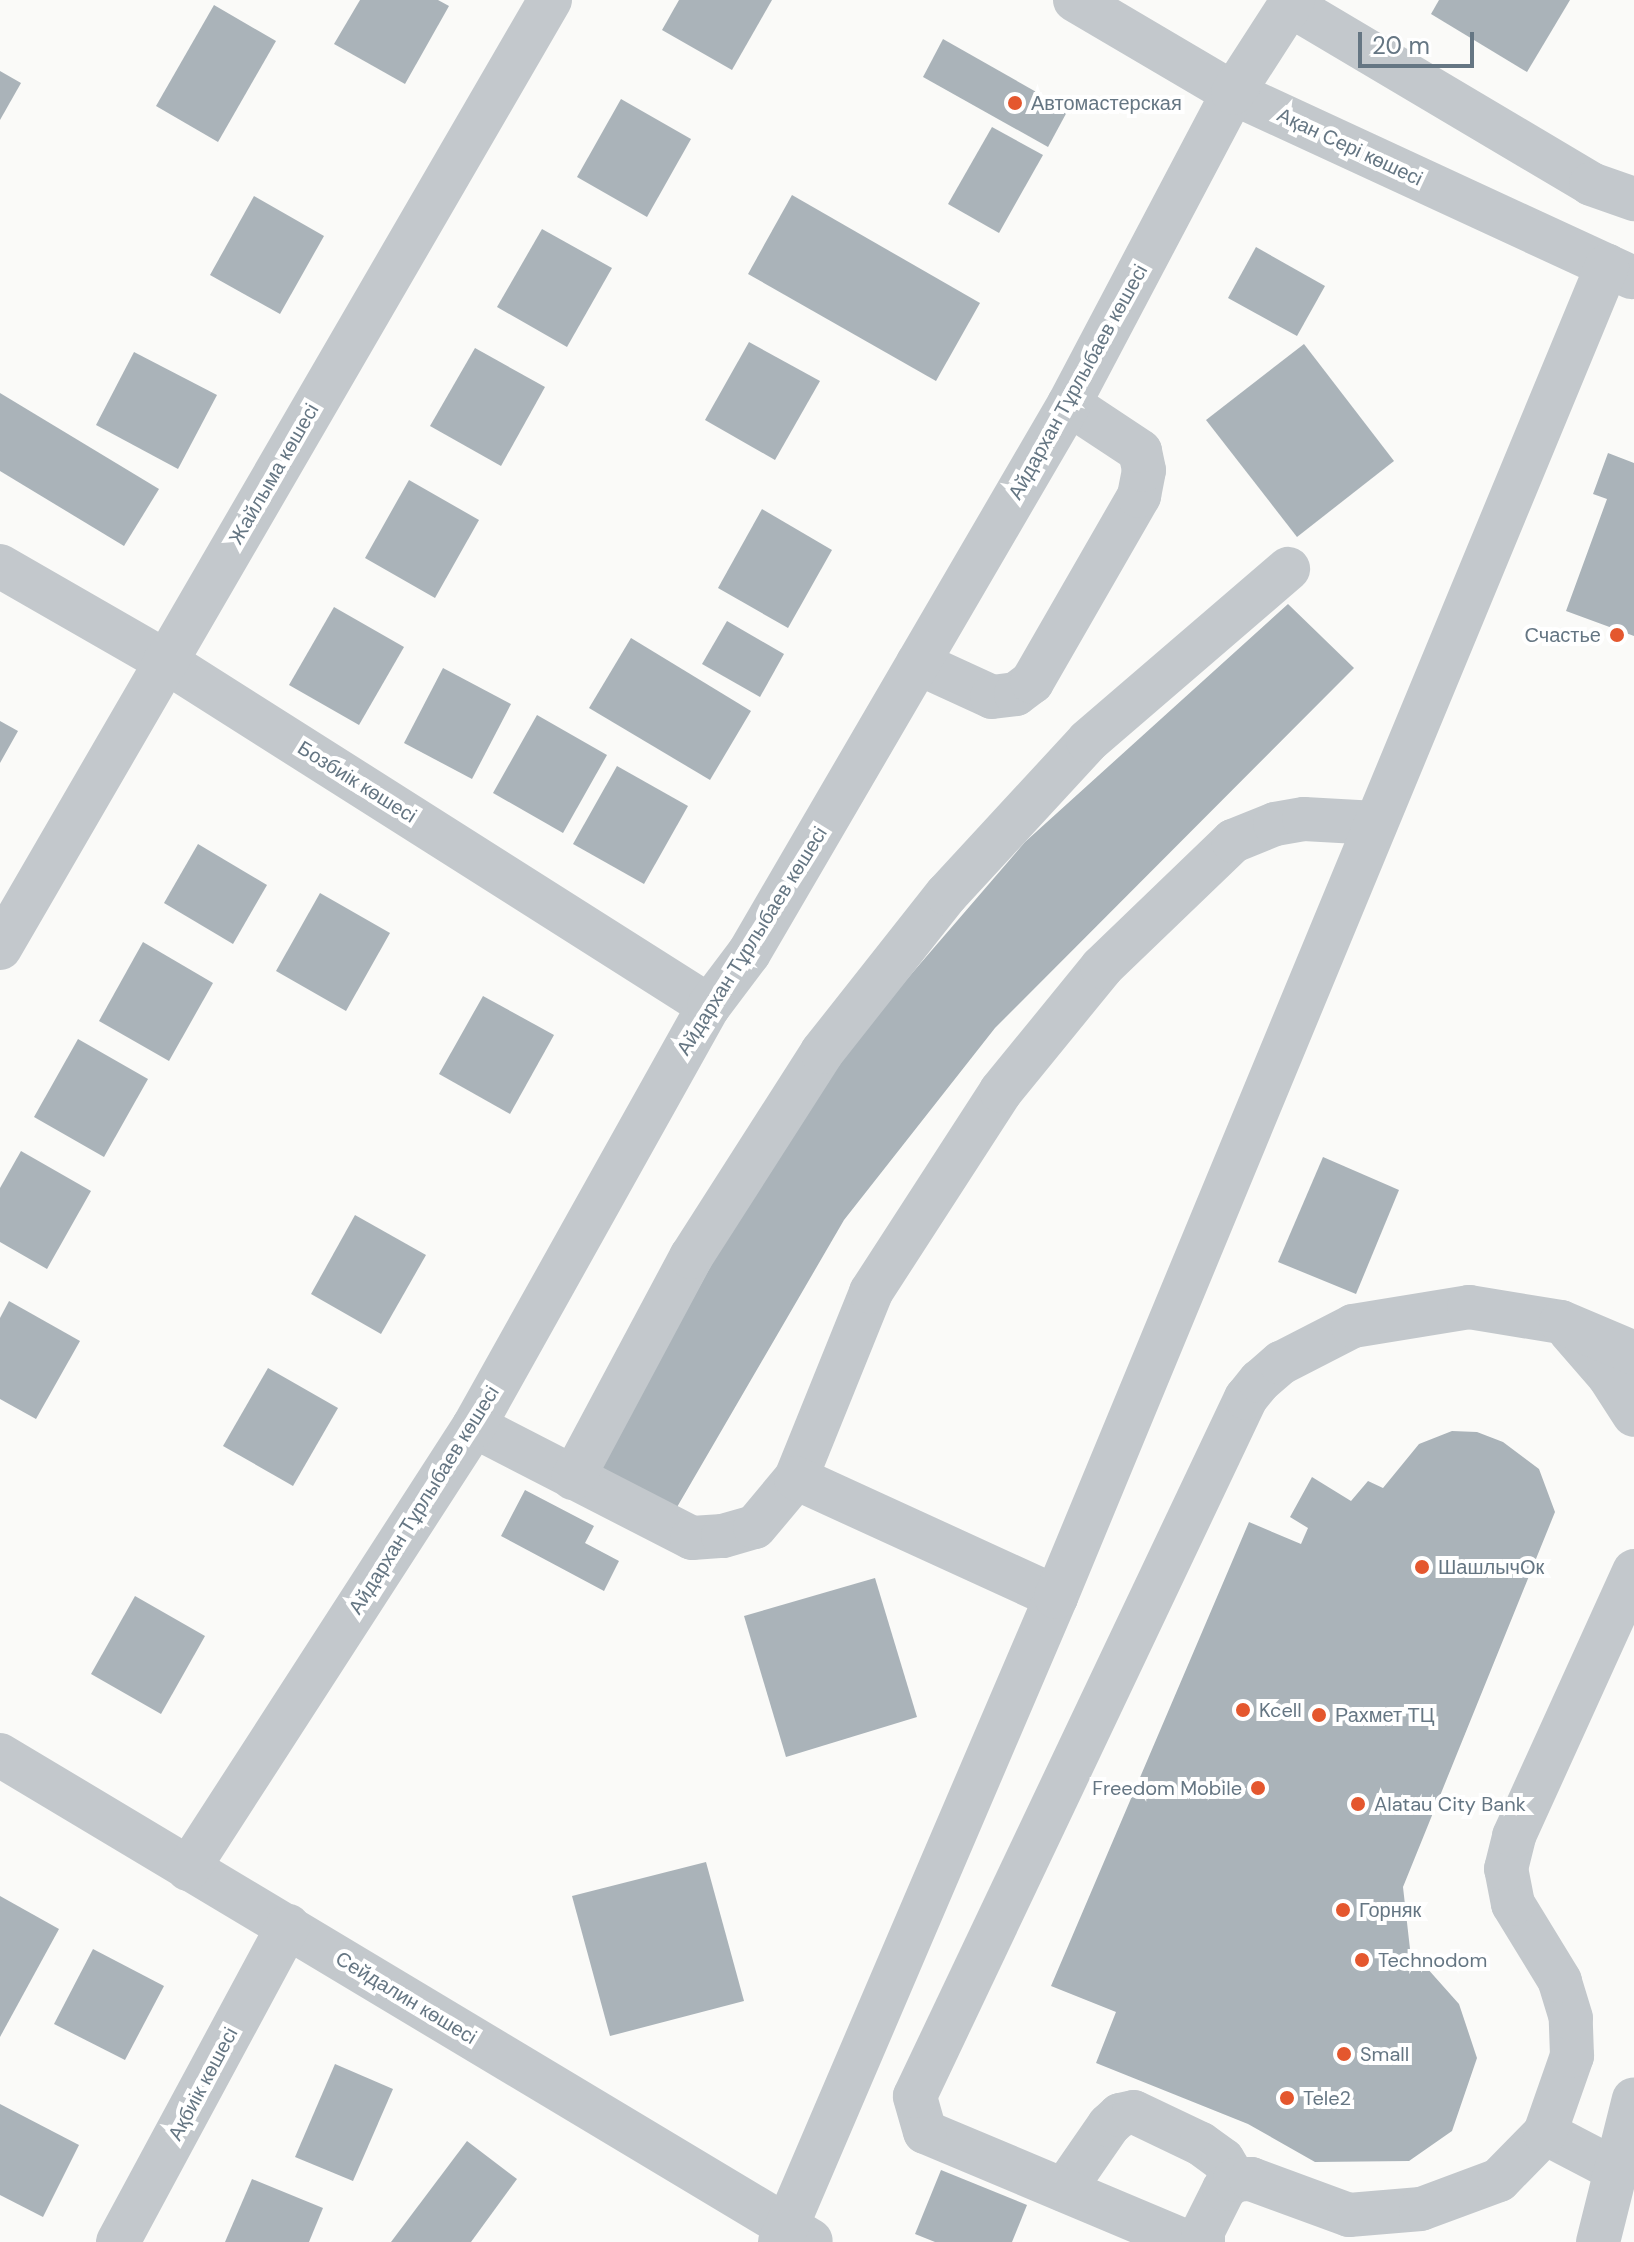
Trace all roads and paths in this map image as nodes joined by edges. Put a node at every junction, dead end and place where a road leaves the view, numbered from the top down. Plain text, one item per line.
1 (550, 0) edge
2 (1075, 0) edge
3 (1291, 3) edge
4 (1233, 93) junction
5 (1634, 199) edge
6 (1620, 272) edge
7 (1069, 404) junction
8 (0, 566) edge
9 (1288, 569) dead end
10 (165, 661) junction
11 (918, 663) junction
12 (1376, 823) junction
13 (0, 948) edge
14 (709, 1006) junction
15 (1561, 1322) junction
16 (1634, 1353) edge
17 (1634, 1415) edge
18 (474, 1426) junction
19 (573, 1478) junction
20 (796, 1478) junction
21 (1634, 1571) edge
22 (1056, 1597) junction
23 (0, 1755) edge
24 (188, 1869) junction
25 (288, 1926) junction
26 (1633, 2106) edge
27 (1545, 2133) junction
28 (1616, 2170) junction
29 (1235, 2180) junction
30 (1064, 2190) junction
31 (793, 2237) edge
32 (118, 2242) edge
33 (1187, 2242) edge
34 (1203, 2242) edge
35 (1598, 2242) edge

1 - 10 street, Жайлыма көшесі
2 - 4 street, Ақан Сері көшесі
3 - 4 street, Айдархан Тұрлыбаев көшесі
3 - 5 street
4 - 6 street, Ақан Сері көшесі
4 - 7 street, Айдархан Тұрлыбаев көшесі
6 - 12 street
7 - 11 street, Айдархан Тұрлыбаев көшесі
7 - 11 street
8 - 10 street, Бозбиік көшесі
9 - 19 street
10 - 13 street, Жайлыма көшесі
10 - 14 street, Бозбиік көшесі
11 - 14 street, Айдархан Тұрлыбаев көшесі
12 - 20 street
12 - 22 street
14 - 18 street, Айдархан Тұрлыбаев көшесі
15 - 16 street
15 - 17 street
15 - 30 street
18 - 19 street
18 - 24 street, Айдархан Тұрлыбаев көшесі
19 - 20 street
20 - 22 street
21 - 27 street
22 - 31 street
23 - 24 street, Сейдалин көшесі
24 - 25 street, Сейдалин көшесі
25 - 31 street, Сейдалин көшесі
25 - 32 street, Ақбиік көшесі
26 - 28 street
27 - 28 street
27 - 29 street
28 - 35 street
29 - 30 street
29 - 34 street
30 - 33 street

